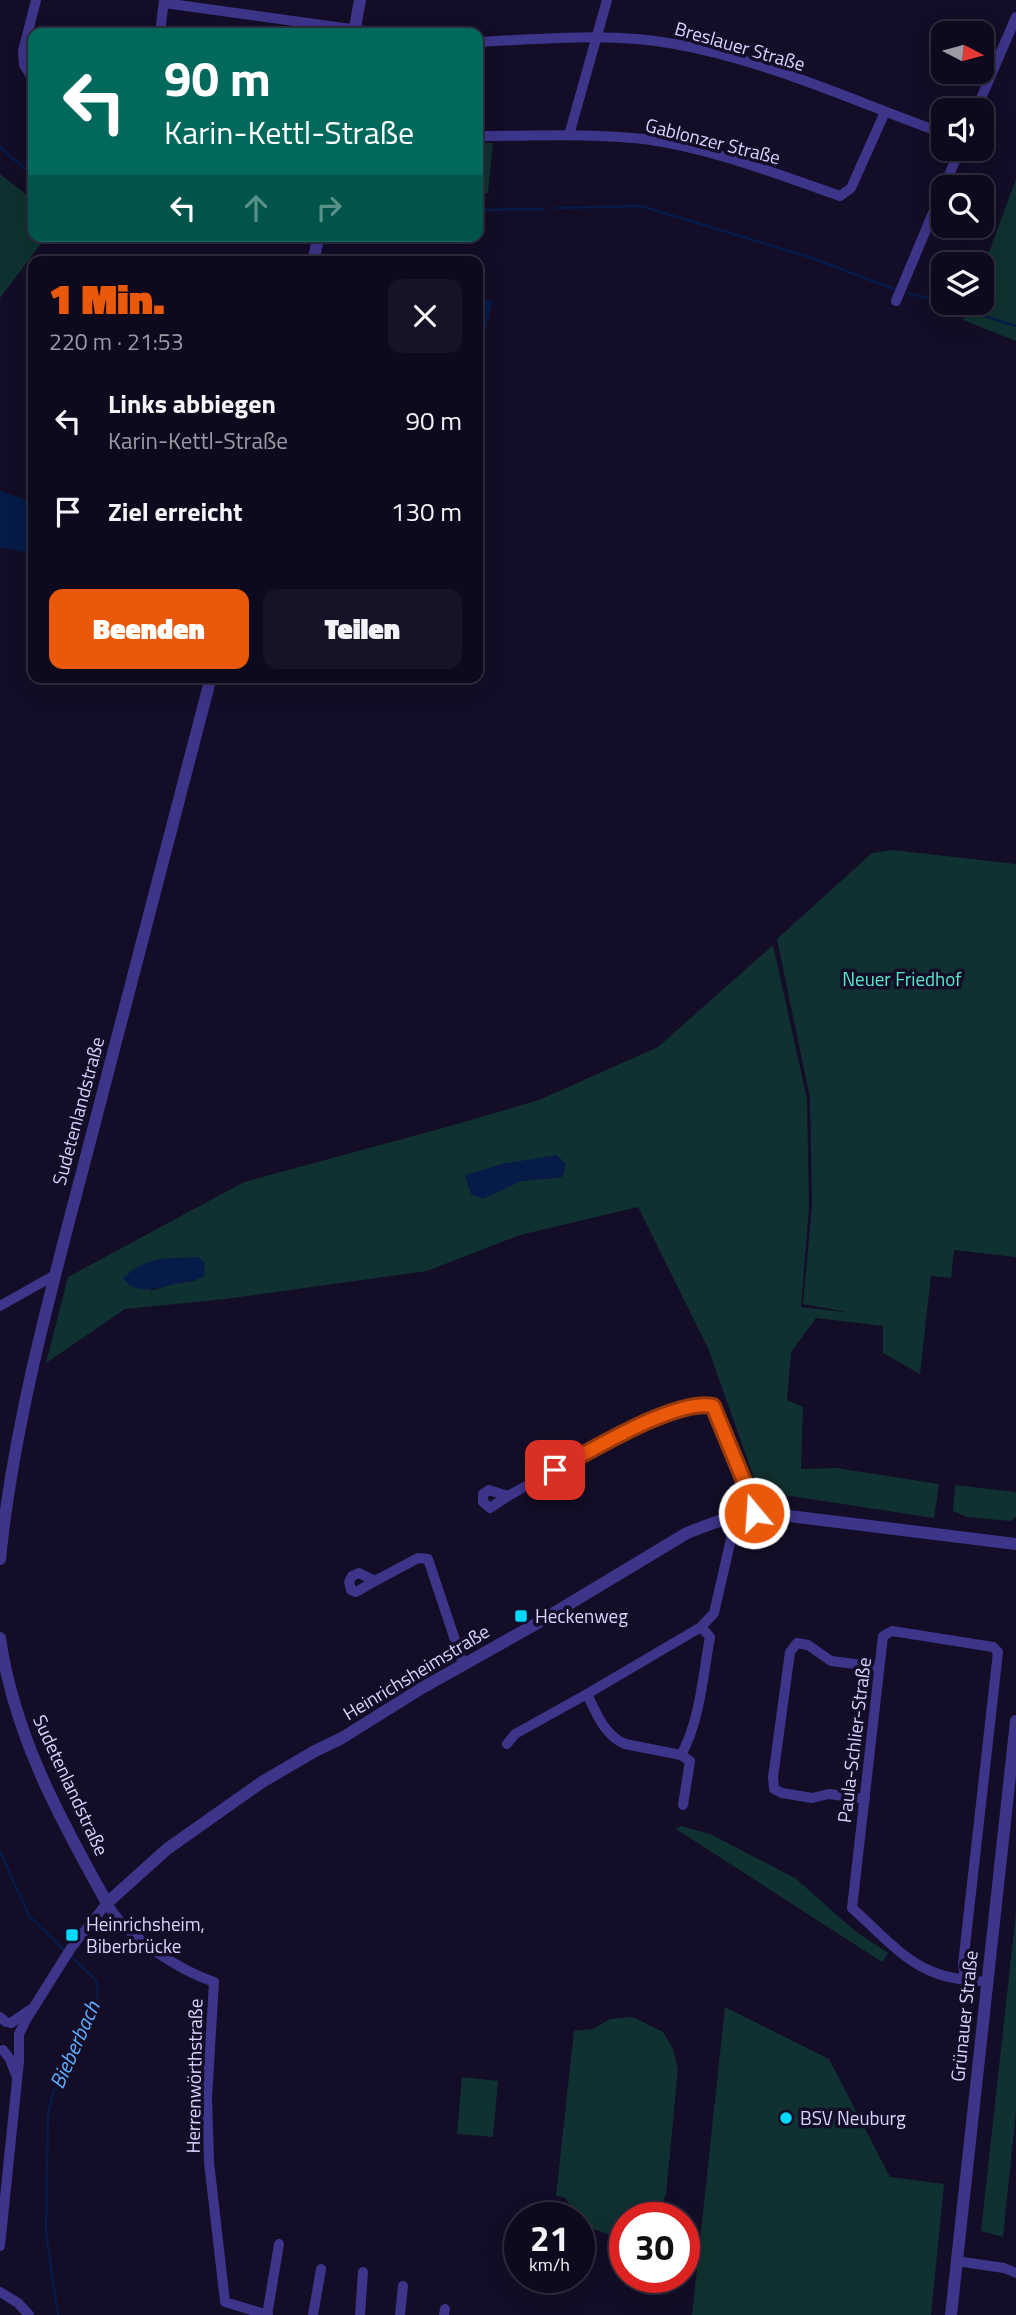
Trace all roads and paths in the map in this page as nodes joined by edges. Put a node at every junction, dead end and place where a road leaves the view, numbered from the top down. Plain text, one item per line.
1 (36, 0) edge
2 (360, 0) edge
3 (607, 0) edge
4 (164, 2) edge
5 (1016, 17) edge
6 (29, 28) edge
7 (161, 28) edge
8 (335, 28) edge
9 (355, 28) edge
10 (28, 31) edge
11 (597, 36) junction
12 (483, 43) edge
13 (28, 71) edge
14 (981, 98) edge
15 (885, 112) junction
16 (931, 129) edge
17 (569, 135) junction
18 (483, 136) edge
19 (931, 219) edge
20 (896, 301) dead end
21 (209, 683) edge
22 (55, 1275) junction
23 (0, 1306) edge
24 (508, 1496) dead end
25 (754, 1513) junction
26 (736, 1517) junction
27 (1016, 1544) edge
28 (0, 1559) edge
29 (375, 1581) dead end
30 (701, 1627) junction
31 (0, 1638) edge
32 (463, 1664) junction
33 (879, 1667) junction
34 (587, 1694) junction
35 (1016, 1721) edge
36 (507, 1744) dead end
37 (681, 1755) junction
38 (865, 1799) junction
39 (683, 1805) dead end
40 (107, 1903) junction
41 (965, 1979) junction
42 (987, 1982) junction
43 (34, 2005) junction
44 (4, 2021) edge
45 (18, 2038) junction
46 (1, 2049) edge
47 (17, 2078) junction
48 (279, 2244) dead end
49 (0, 2246) edge
50 (956, 2261) junction
51 (321, 2269) dead end
52 (363, 2272) dead end
53 (1016, 2273) edge
54 (403, 2286) dead end
55 (0, 2292) edge
56 (29, 2315) edge
57 (267, 2315) edge
58 (313, 2315) edge
59 (360, 2315) edge
60 (400, 2315) edge
61 (951, 2315) edge

1 - 6 street
2 - 9 street
3 - 11 street
4 - 7 street
4 - 8 street
5 - 14 street
10 - 13 street
11 - 12 street, Breslauer Straße
11 - 15 street, Breslauer Straße
11 - 17 street
15 - 16 street, Breslauer Straße
15 - 17 street, Gablonzer Straße
17 - 18 street, Gablonzer Straße
19 - 20 street
21 - 22 street, Sudetenlandstraße
22 - 23 street
22 - 28 street, Sudetenlandstraße
24 - 25 street
25 - 26 street, Heinrichsheimstraße
25 - 27 street, Heinrichsheimstraße
26 - 30 street
26 - 32 street, Heinrichsheimstraße
29 - 32 street
30 - 34 street
30 - 37 street
31 - 40 street, Sudetenlandstraße
32 - 40 street, Heinrichsheimstraße
33 - 38 street, Paula-Schlier-Straße
33 - 38 street
33 - 41 street, Paula-Schlier-Straße
34 - 36 street
34 - 37 street
35 - 42 street, Grünauer Straße
37 - 39 street
38 - 41 street, Paula-Schlier-Straße
40 - 43 street, Heinrichsheimstraße
40 - 57 street, Herrenwörthstraße
41 - 42 street, Paula-Schlier-Straße
42 - 50 street, Grünauer Straße
43 - 44 street, Heinrichsheimstraße
43 - 45 street, Heinrichsheimstraße
44 - 45 street, Heinrichsheimstraße
45 - 46 street
45 - 47 street, Heinrichsheimstraße
46 - 47 street
47 - 49 street, Heinrichsheimstraße
48 - 57 street, Herrenwörthstraße
50 - 53 street
50 - 61 street, Grünauer Straße
51 - 58 street
52 - 59 street
54 - 60 street
55 - 56 street

